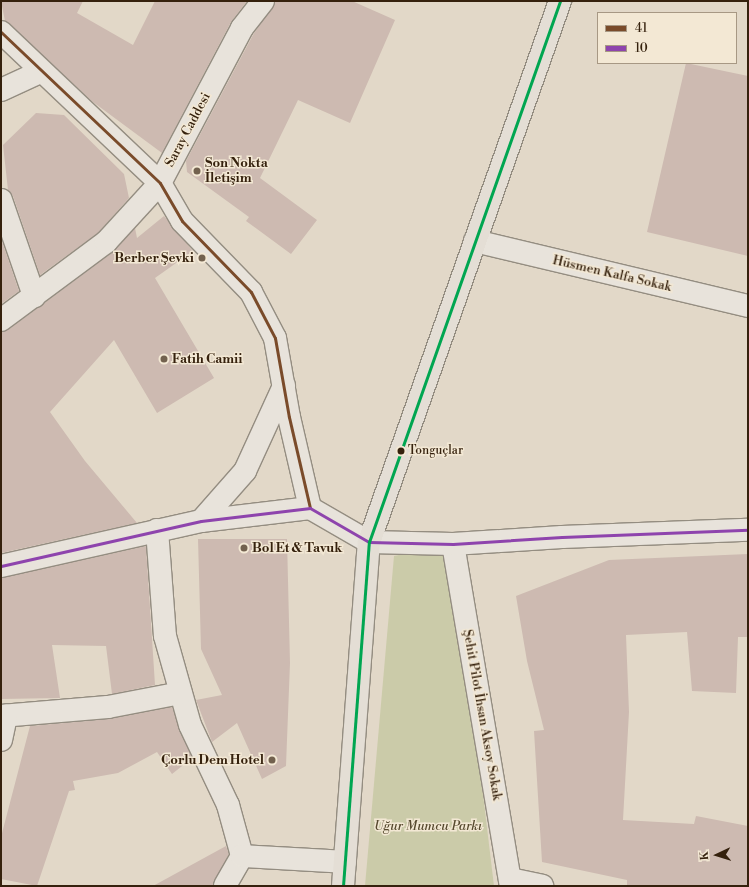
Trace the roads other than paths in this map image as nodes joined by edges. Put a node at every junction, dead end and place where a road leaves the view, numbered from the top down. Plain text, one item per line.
1 (263, 1) edge
2 (560, 1) edge
3 (1, 32) edge
4 (40, 72) junction
5 (1, 90) edge
6 (160, 183) junction
7 (1, 200) edge
8 (475, 241) junction
9 (34, 296) junction
10 (748, 306) edge
11 (1, 320) edge
12 (284, 386) junction
13 (310, 508) junction
14 (201, 521) junction
15 (157, 530) junction
16 (748, 530) edge
17 (369, 542) junction
18 (453, 544) junction
19 (1, 566) edge
20 (181, 693) junction
21 (3, 716) edge
22 (1, 740) edge
23 (242, 856) junction
24 (345, 862) junction
25 (510, 882) edge
26 (225, 886) edge
27 (343, 886) edge
28 (542, 886) edge

1 - 6 street, Saray Caddesi
2 - 8 main road
3 - 4 street
4 - 5 street
4 - 6 street
6 - 9 street, Saray Caddesi
6 - 12 street
7 - 9 street
8 - 10 street, Hüsmen Kalfa Sokak
8 - 17 main road
9 - 11 street, Saray Caddesi
12 - 13 street
12 - 14 street
13 - 14 street
13 - 17 street
14 - 15 street
15 - 19 street
15 - 20 street
16 - 18 street
17 - 18 street
17 - 24 main road
18 - 25 street, Şehit Pilot İhsan Aksoy Sokak
20 - 21 street
20 - 23 street
21 - 22 street
23 - 24 street
23 - 26 street
24 - 27 main road
25 - 28 street

